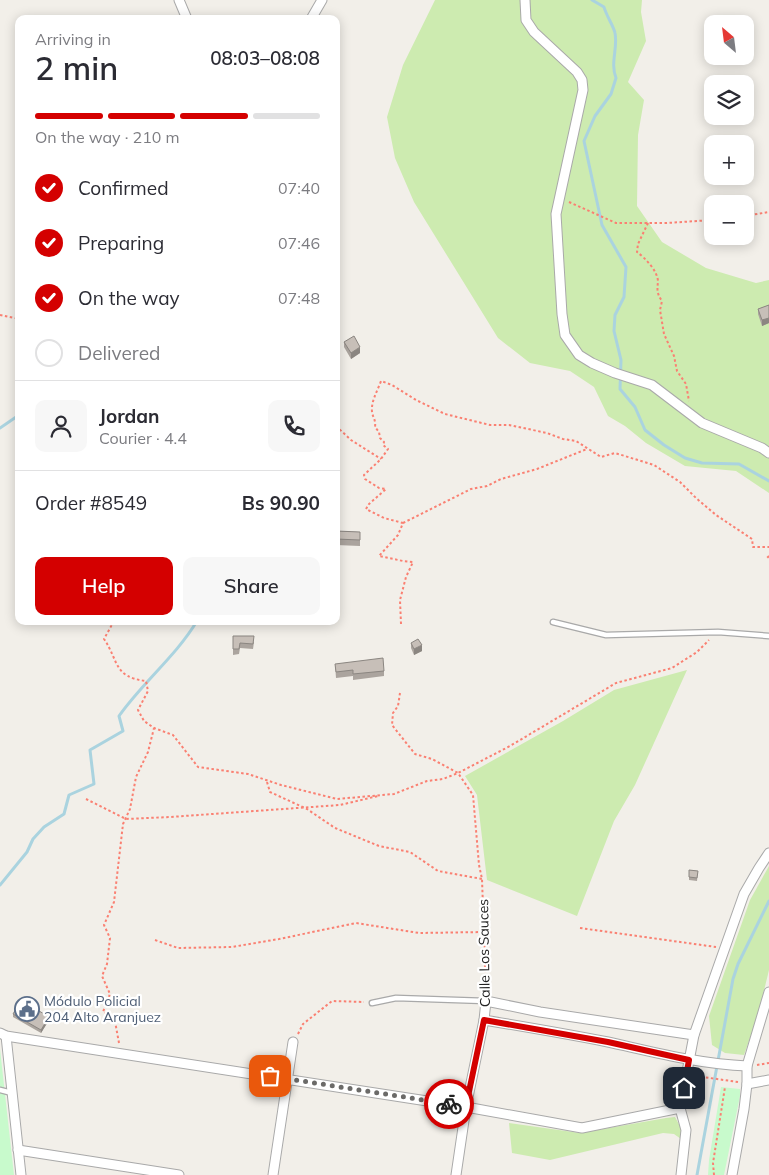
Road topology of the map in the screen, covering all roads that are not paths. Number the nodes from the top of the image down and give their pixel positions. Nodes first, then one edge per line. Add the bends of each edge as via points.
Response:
1 (179, 0) edge
2 (322, 0) edge
3 (525, 0) edge
4 (185, 15) edge
5 (313, 15) edge
6 (769, 453) edge
7 (553, 622) dead end
8 (769, 636) edge
9 (769, 853) edge
10 (769, 992) edge
11 (486, 1001) junction
12 (372, 1003) road end
13 (484, 1020) junction
14 (3, 1034) edge
15 (694, 1035) junction
16 (294, 1042) road end
17 (688, 1064) junction
18 (747, 1066) junction
19 (289, 1079) junction
20 (769, 1080) edge
21 (748, 1084) junction
22 (0, 1090) edge
23 (12, 1093) junction
24 (466, 1106) junction
25 (680, 1108) junction
26 (18, 1150) junction
27 (21, 1175) edge
28 (179, 1175) edge
29 (273, 1175) edge
30 (456, 1175) edge
31 (681, 1175) edge
32 (732, 1175) edge

1 - 4 street
2 - 5 street
3 - 6 street via 526,20 534,32 582,80 583,90 556,214 565,334 579,355 592,363 652,385 702,423
7 - 8 lane via 606,635 718,632
9 - 15 street via 744,894
10 - 18 street
11 - 12 lane via 396,998
11 - 13 street, Calle Los Sauces
11 - 15 street
13 - 17 street via 608,1042
13 - 24 street, Calle Los Sauces
14 - 19 street
14 - 23 street
15 - 17 street
16 - 19 street
17 - 18 street
17 - 25 street
18 - 21 street
19 - 24 street
19 - 29 street
20 - 21 street
21 - 32 street
22 - 23 lane
23 - 26 street
24 - 25 street via 582,1128
24 - 30 street, Calle Los Sauces
25 - 31 street via 686,1130
26 - 27 street
26 - 28 street

